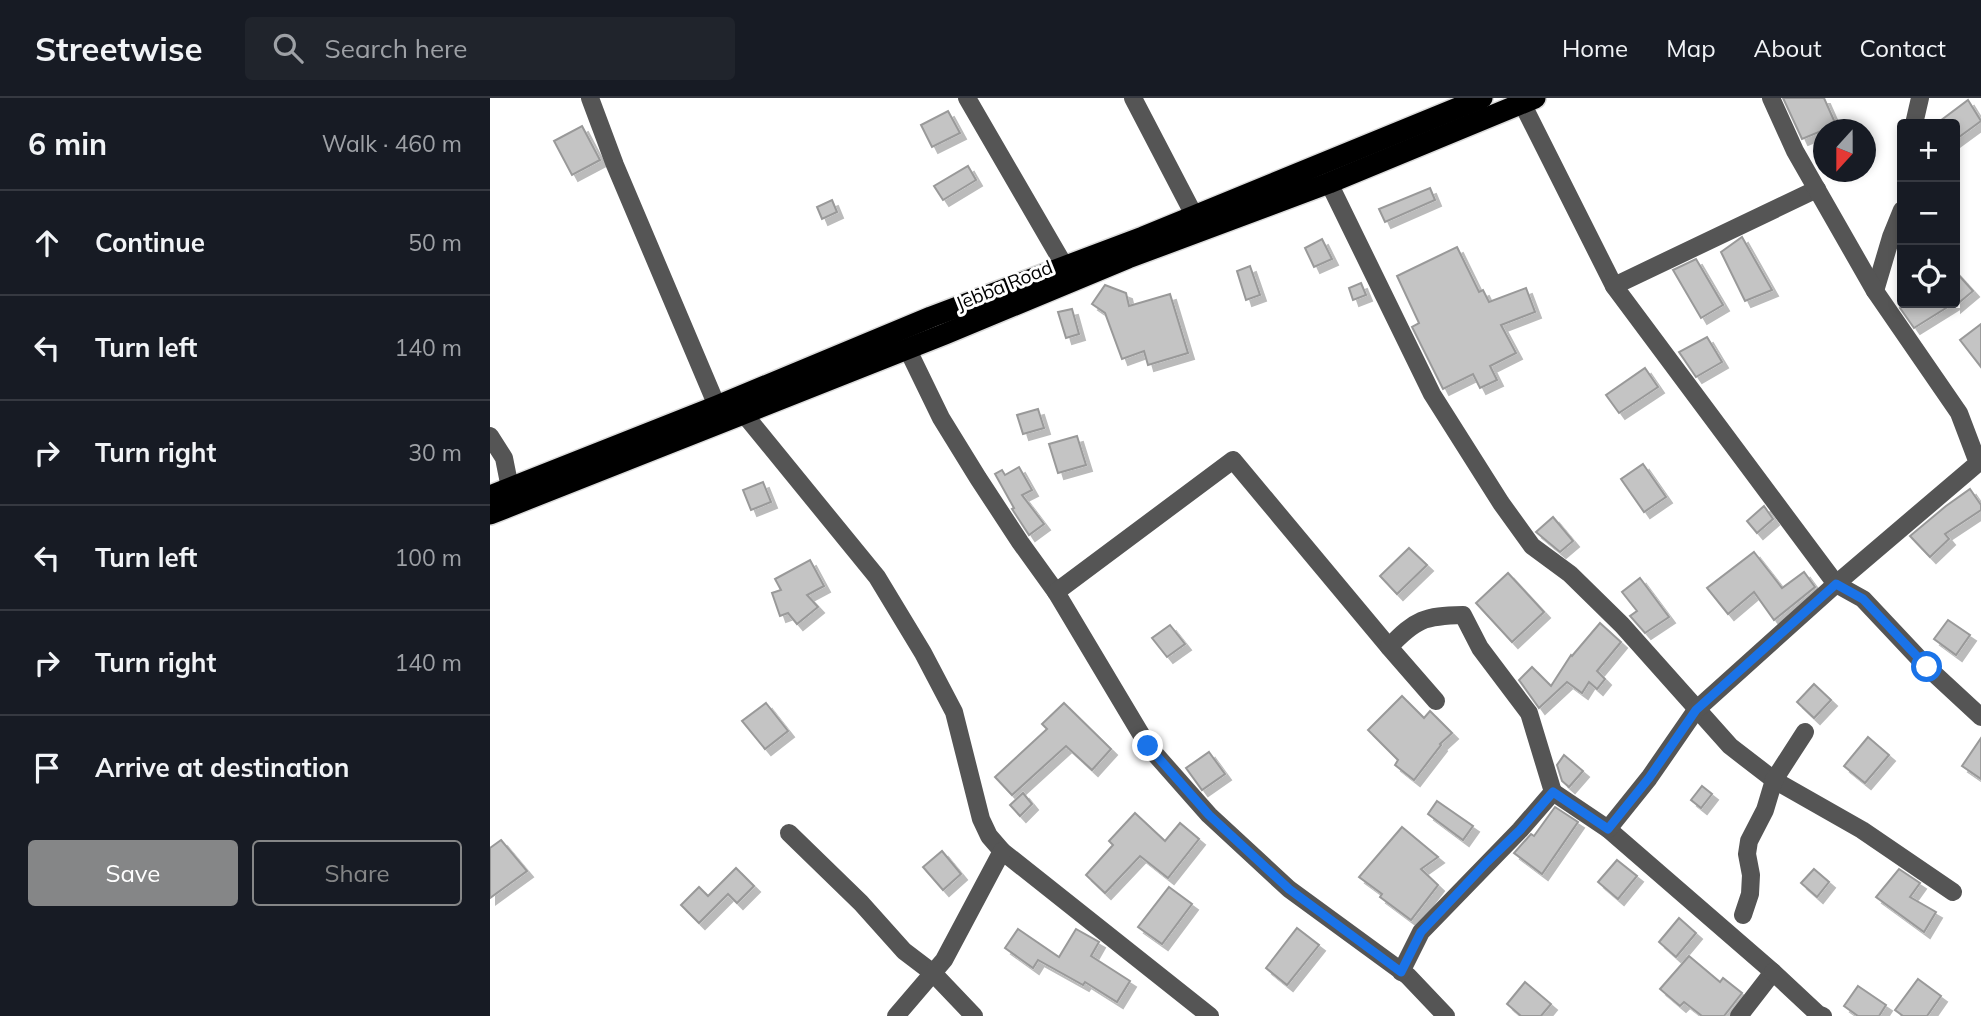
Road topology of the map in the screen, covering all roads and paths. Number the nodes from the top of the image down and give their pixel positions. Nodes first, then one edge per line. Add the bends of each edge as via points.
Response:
1 (590, 98) edge
2 (967, 98) edge
3 (1133, 98) edge
4 (1482, 98) edge
5 (1771, 98) edge
6 (1920, 98) edge
7 (1529, 101) edge
8 (1915, 119) edge
9 (1329, 183) junction
10 (1817, 189) junction
11 (1194, 215) junction
12 (1897, 222) edge
13 (1064, 265) junction
14 (1614, 286) junction
15 (1875, 291) junction
16 (907, 348) junction
17 (717, 407) junction
18 (744, 414) junction
19 (490, 436) edge
20 (500, 492) edge
21 (490, 514) edge
22 (1836, 584) junction
23 (1056, 592) junction
24 (1389, 647) junction
25 (1436, 701) dead end
26 (1696, 710) junction
27 (1981, 717) edge
28 (1805, 732) dead end
29 (1774, 780) junction
30 (1553, 792) junction
31 (1608, 829) junction
32 (789, 833) dead end
33 (1002, 851) junction
34 (1953, 892) dead end
35 (1743, 915) dead end
36 (1401, 972) junction
37 (1773, 972) junction
38 (933, 973) junction
39 (896, 1016) edge
40 (974, 1016) edge
41 (1210, 1016) edge
42 (1446, 1016) edge
43 (1739, 1016) edge
44 (1824, 1016) edge

1 - 17 street
2 - 13 street
3 - 11 street
4 - 11 highway, Jebba Road
5 - 10 street
6 - 8 street
7 - 9 highway, Jebba Road
7 - 14 street
9 - 16 highway, Jebba Road
9 - 26 street via 1432,394 1501,503 1532,546 1570,573
10 - 14 street
10 - 15 street
11 - 13 highway, Jebba Road
12 - 15 street
13 - 17 highway, Jebba Road
14 - 22 street
15 - 22 street via 1959,413 1978,463
16 - 18 highway, Jebba Road
16 - 23 street via 941,418
17 - 20 highway, Jebba Road
18 - 21 highway, Jebba Road
18 - 33 street via 877,577 923,653 954,712 981,819
19 - 20 street via 503,458
22 - 26 street
22 - 27 street via 1863,599
23 - 24 street via 1233,460
23 - 36 street via 1148,746 1200,805 1289,889
24 - 25 street
24 - 30 street via 1411,625 1438,615 1463,615 1480,648 1529,713
26 - 29 street via 1730,746
26 - 31 street
28 - 29 street
29 - 34 street via 1862,830
29 - 35 street via 1749,841 1750,894
30 - 31 street
30 - 36 street via 1421,932
31 - 37 street
32 - 38 street via 904,951
33 - 38 street
33 - 41 street
36 - 42 street
37 - 43 street
37 - 44 street
38 - 39 street
38 - 40 street

